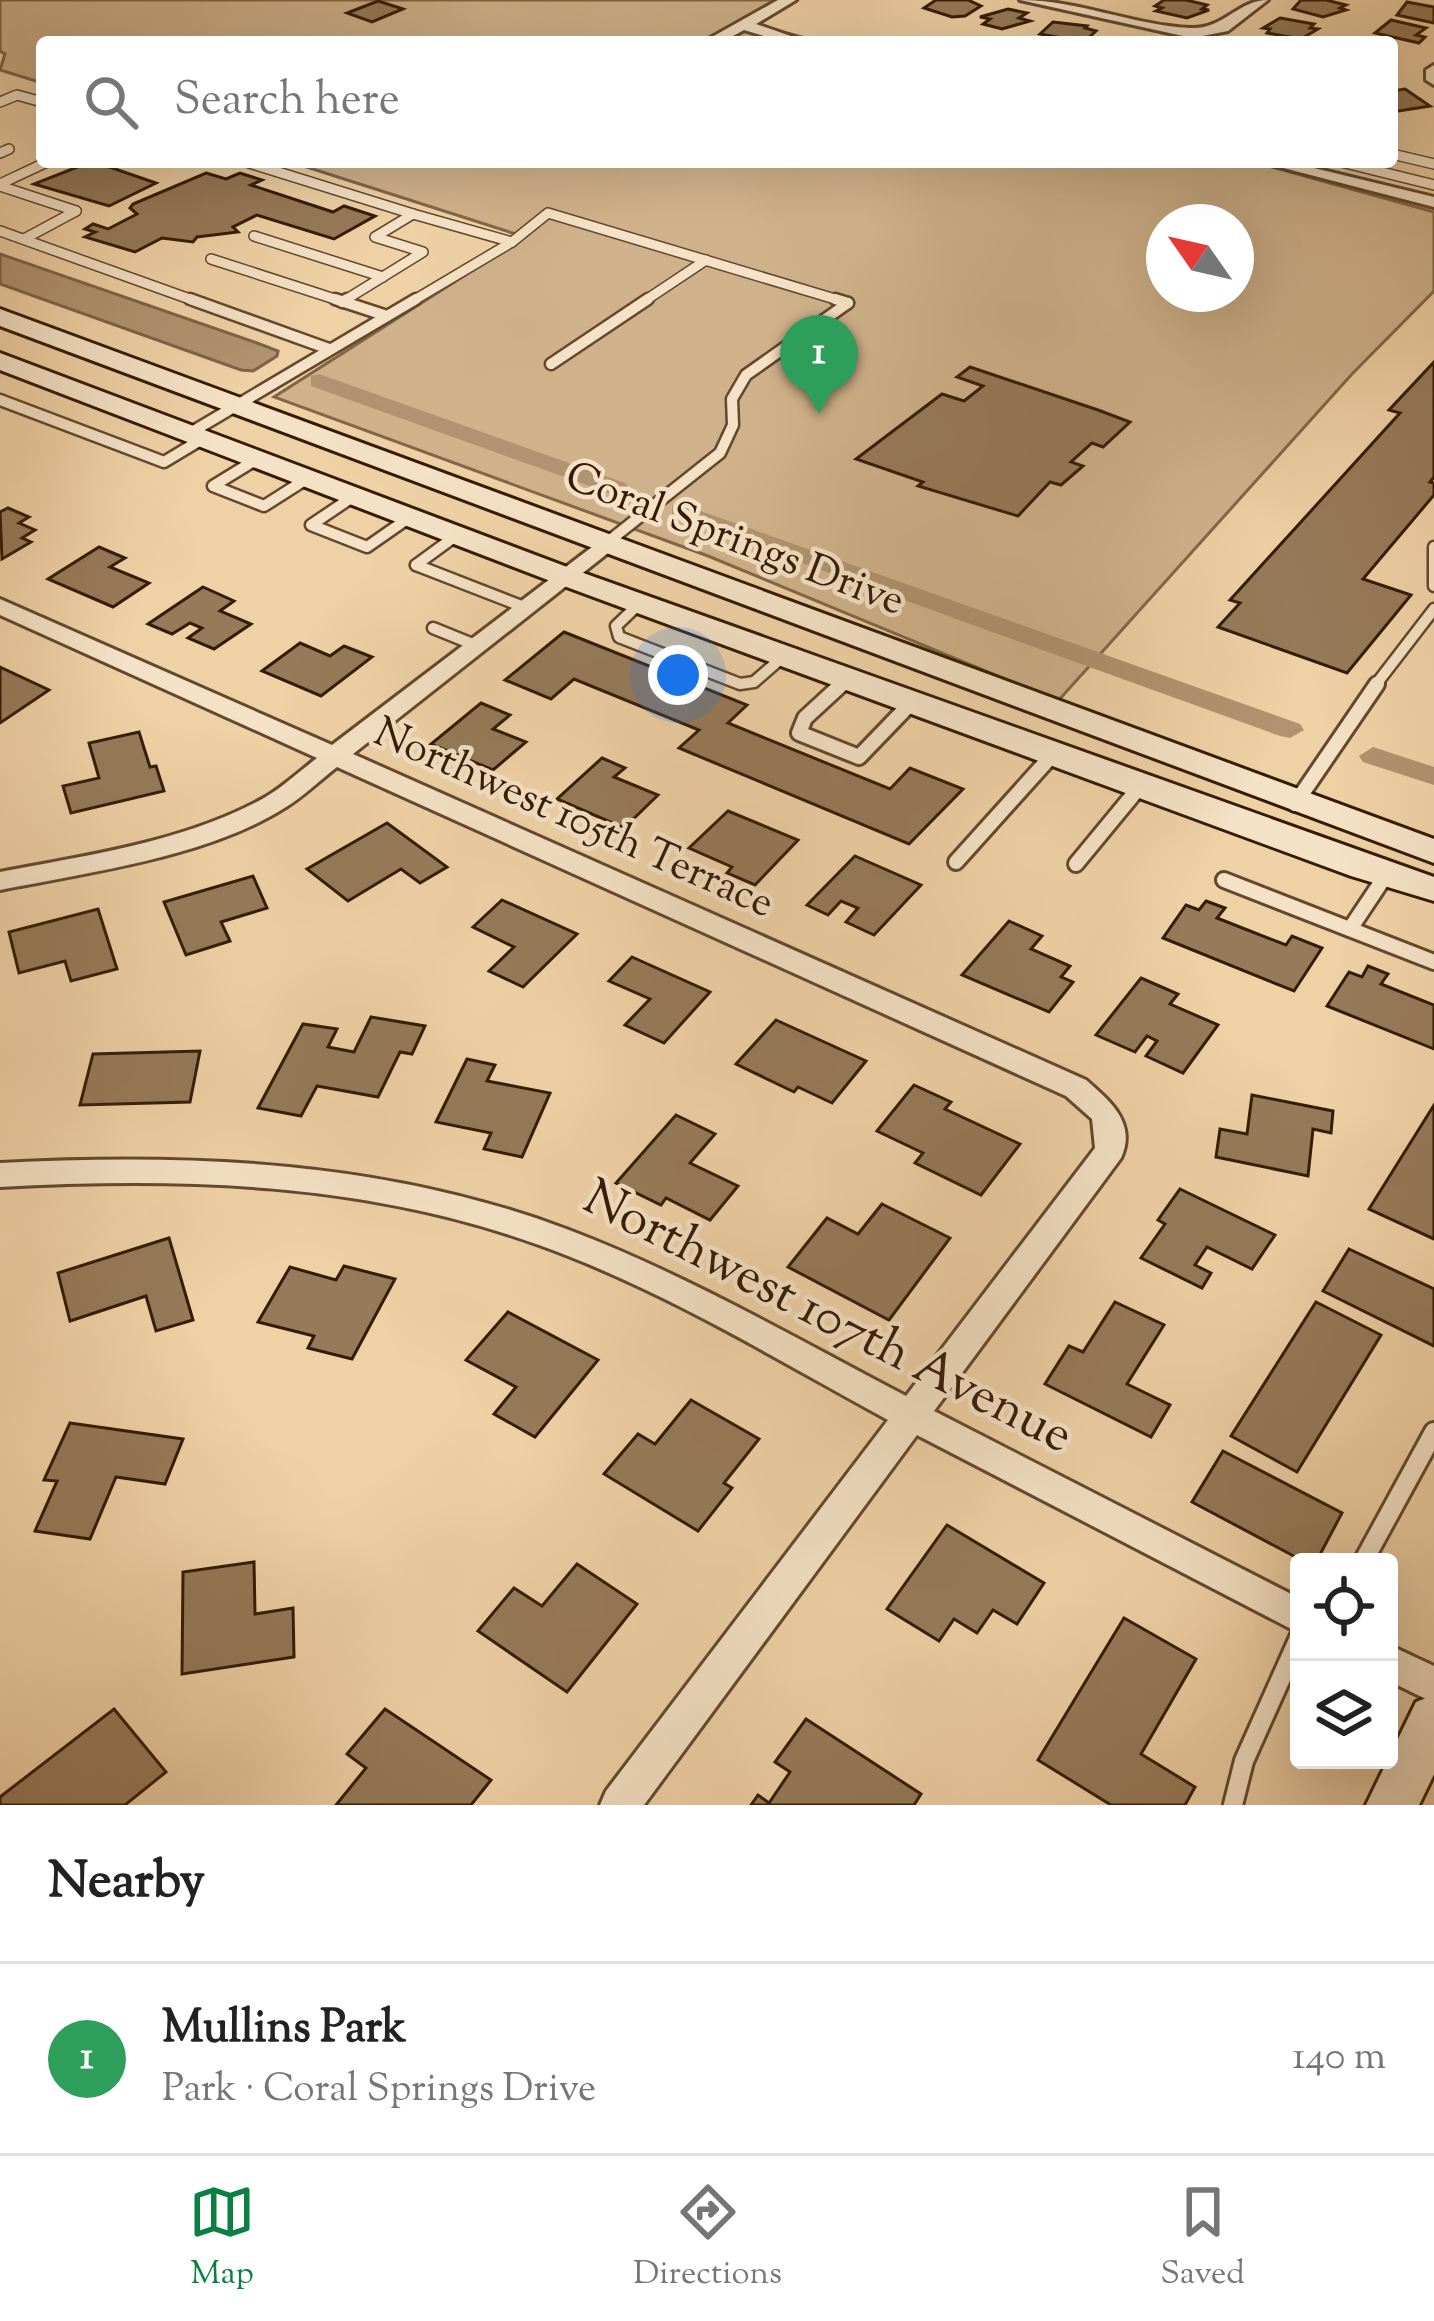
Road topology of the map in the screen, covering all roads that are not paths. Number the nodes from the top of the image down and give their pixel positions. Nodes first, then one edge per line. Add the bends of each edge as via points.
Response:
1 (789, 0) edge
2 (1027, 0) edge
3 (1261, 0) edge
4 (1064, 4) edge
5 (743, 25) junction
6 (722, 36) edge
7 (780, 36) edge
8 (1434, 70) edge
9 (1434, 80) edge
10 (36, 100) edge
11 (0, 102) edge
12 (1398, 155) edge
13 (1434, 164) edge
14 (36, 167) edge
15 (265, 168) edge
16 (1293, 168) edge
17 (1366, 168) edge
18 (1434, 184) edge
19 (0, 185) edge
20 (1434, 202) edge
21 (413, 214) junction
22 (0, 230) edge
23 (254, 236) dead end
24 (24, 239) junction
25 (512, 242) junction
26 (211, 259) dead end
27 (706, 260) junction
28 (383, 277) junction
29 (342, 302) junction
30 (387, 316) junction
31 (0, 317) edge
32 (329, 349) junction
33 (0, 361) edge
34 (551, 364) dead end
35 (0, 400) edge
36 (238, 404) junction
37 (197, 436) junction
38 (257, 459) junction
39 (308, 478) junction
40 (354, 496) junction
41 (410, 517) junction
42 (457, 535) junction
43 (609, 541) junction
44 (1434, 547) edge
45 (564, 576) junction
46 (1434, 586) edge
47 (0, 607) edge
48 (524, 607) junction
49 (1434, 609) edge
50 (433, 628) dead end
51 (475, 645) junction
52 (848, 678) junction
53 (913, 701) junction
54 (1055, 752) junction
55 (334, 755) junction
56 (1142, 784) junction
57 (1295, 804) junction
58 (1434, 852) edge
59 (956, 862) dead end
60 (1076, 864) dead end
61 (1386, 875) junction
62 (1224, 880) dead end
63 (0, 881) edge
64 (1434, 889) edge
65 (1350, 929) junction
66 (1434, 962) edge
67 (0, 1175) edge
68 (911, 1416) junction
69 (1434, 1432) edge
70 (1368, 1553) edge
71 (1290, 1611) edge
72 (1290, 1658) edge
73 (1398, 1667) edge
74 (1434, 1685) edge
75 (1434, 1719) edge
76 (620, 1805) edge
77 (1233, 1805) edge
78 (1392, 1805) edge

1 - 5 street
2 - 4 street
3 - 4 street via 1223,28 1192,33
5 - 6 street
5 - 7 street
8 - 9 street
10 - 11 lane via 17,94
12 - 13 lane
14 - 19 lane
15 - 21 lane
16 - 20 street
17 - 18 lane
19 - 24 lane via 76,211
21 - 25 lane
21 - 28 lane via 375,237 423,252
22 - 24 lane
23 - 28 lane
24 - 32 lane
25 - 27 lane via 548,213
25 - 30 lane
26 - 29 lane
27 - 34 lane
27 - 43 lane via 848,303 746,375 720,453
28 - 29 lane
29 - 30 lane
30 - 32 lane
31 - 36 main road, Coral Springs Drive
32 - 36 lane
33 - 37 main road, Coral Springs Drive
35 - 37 lane via 164,462
36 - 37 lane
36 - 43 main road, Coral Springs Drive
37 - 38 main road, Coral Springs Drive
38 - 39 main road, Coral Springs Drive
38 - 39 lane via 213,486 264,506
39 - 40 main road, Coral Springs Drive
40 - 41 main road, Coral Springs Drive
40 - 41 lane via 311,525 367,547
41 - 42 main road, Coral Springs Drive
42 - 45 main road, Coral Springs Drive
42 - 48 lane via 416,565
43 - 45 street
43 - 57 main road, Coral Springs Drive
44 - 46 lane
45 - 48 street
45 - 52 main road, Coral Springs Drive
47 - 55 street, Northwest 105th Terrace
48 - 51 street
49 - 57 lane
50 - 51 lane
51 - 55 street
52 - 53 main road, Coral Springs Drive
52 - 53 lane via 805,718 798,728 804,738 859,757
53 - 54 main road, Coral Springs Drive
54 - 56 main road, Coral Springs Drive
54 - 59 lane
55 - 63 street via 276,802 222,829 168,848
55 - 68 street, Northwest 105th Terrace via 1076,1088 1107,1115 1110,1150
56 - 60 lane
56 - 61 main road, Coral Springs Drive
57 - 58 main road, Coral Springs Drive
61 - 64 main road, Coral Springs Drive
61 - 65 lane
62 - 65 lane
65 - 66 lane
67 - 68 street, Northwest 107th Avenue via 109,1168 247,1174 374,1188 502,1219 631,1266
68 - 71 street, Northwest 107th Avenue
68 - 76 street
69 - 70 lane
72 - 77 lane
73 - 74 street
75 - 78 main road

